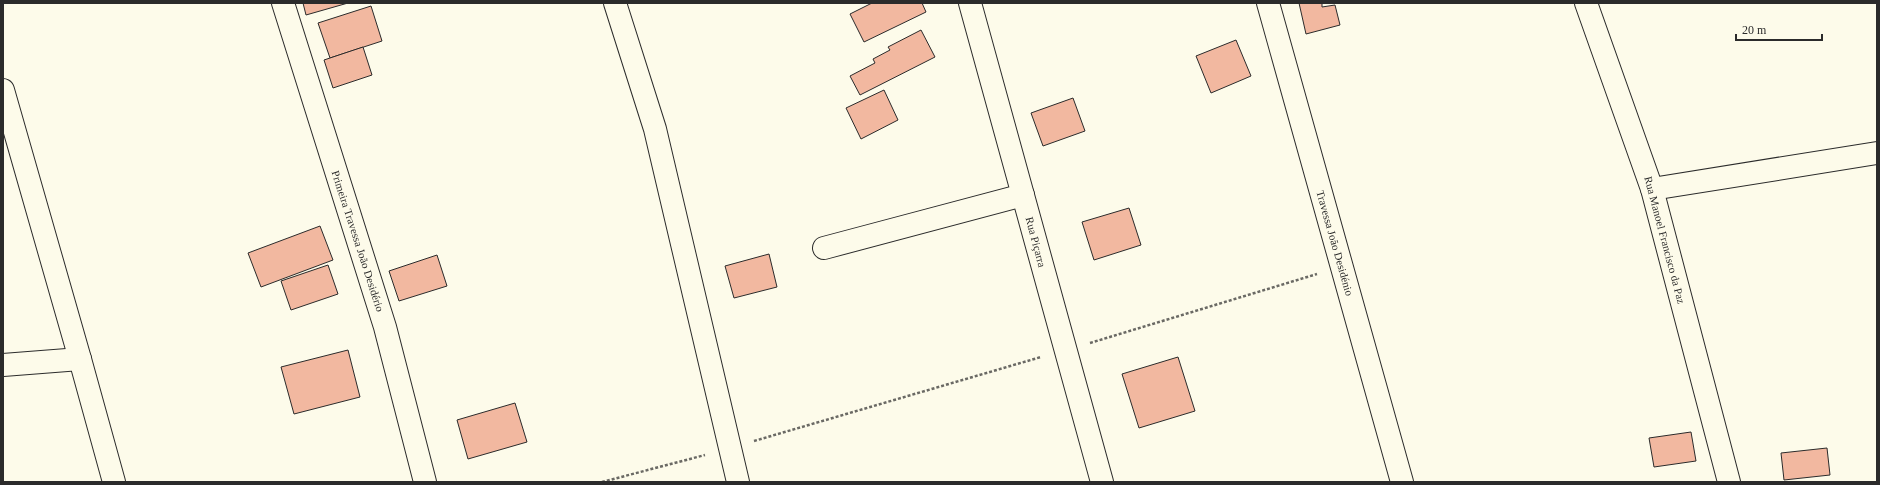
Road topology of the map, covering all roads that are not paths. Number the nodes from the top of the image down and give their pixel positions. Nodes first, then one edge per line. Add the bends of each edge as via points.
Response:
1 (283, 3) edge
2 (616, 3) edge
3 (970, 3) edge
4 (1268, 3) edge
5 (1586, 3) edge
6 (3, 90) edge
7 (1877, 153) edge
8 (1652, 189) junction
9 (1023, 195) junction
10 (824, 248) dead end
11 (80, 359) junction
12 (3, 365) edge
13 (114, 482) edge
14 (425, 482) edge
15 (738, 482) edge
16 (1102, 482) edge
17 (1402, 482) edge
18 (1729, 482) edge

1 - 14 street, Primeira Travessa João Desidério via 385,326
2 - 15 street via 655,129
3 - 9 street, Rua Piçarra
4 - 17 street, Travessa João Desidénio
5 - 8 street, Rua Manoel Francisco da Paz
6 - 11 street
7 - 8 street
8 - 18 street, Rua Manoel Francisco da Paz
9 - 10 street
9 - 16 street, Rua Piçarra
11 - 12 street
11 - 13 street

